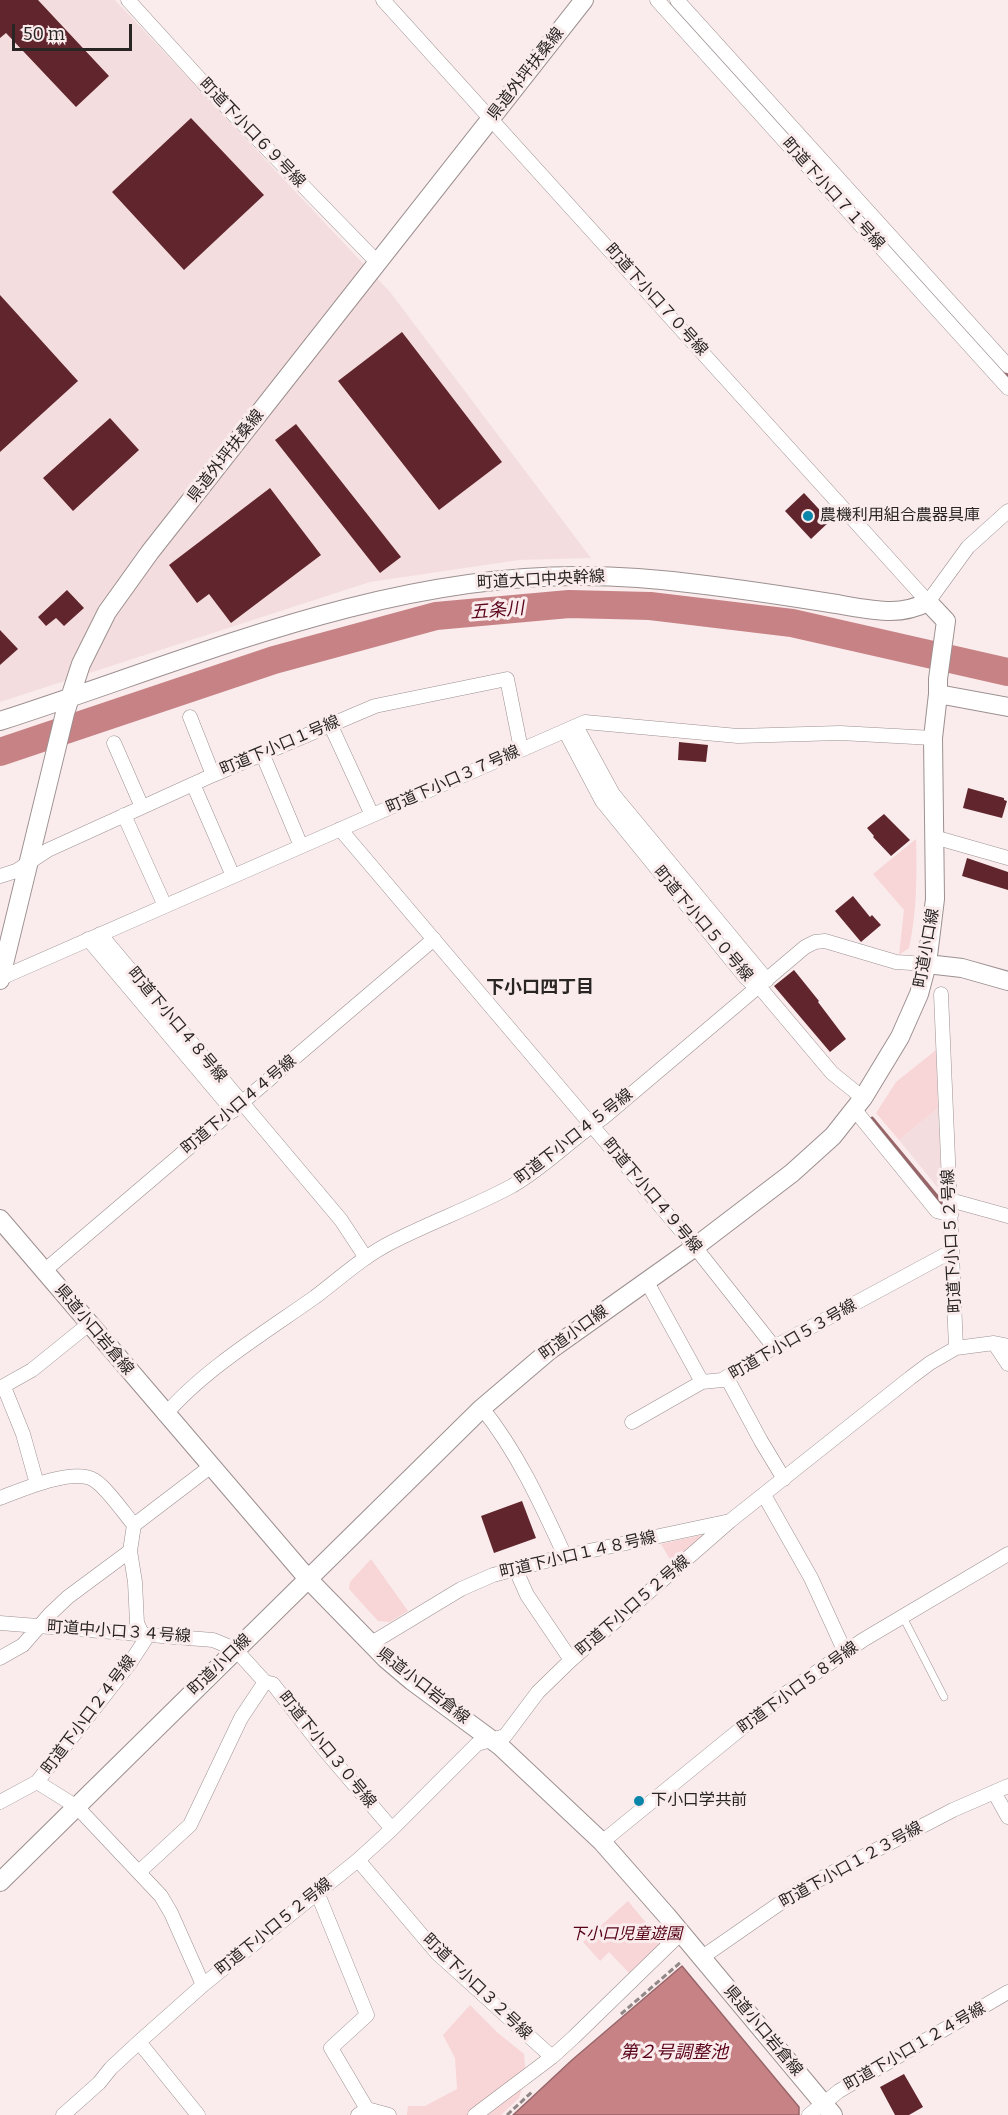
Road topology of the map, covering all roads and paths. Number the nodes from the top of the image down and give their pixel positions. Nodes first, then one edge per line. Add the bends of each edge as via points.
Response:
1 (128, 0) edge
2 (383, 0) edge
3 (584, 0) edge
4 (657, 0) edge
5 (677, 0) edge
6 (491, 118) junction
7 (378, 263) junction
8 (1008, 366) edge
9 (1008, 388) edge
10 (1008, 511) edge
11 (928, 602) junction
12 (938, 687) junction
13 (68, 706) junction
14 (1008, 707) edge
15 (190, 717) dead end
16 (0, 721) edge
17 (330, 724) junction
18 (570, 728) junction
19 (933, 738) junction
20 (114, 743) dead end
21 (521, 749) junction
22 (262, 753) junction
23 (213, 774) junction
24 (193, 784) junction
25 (142, 807) junction
26 (124, 815) junction
27 (372, 815) junction
28 (340, 829) junction
29 (934, 837) junction
30 (301, 846) junction
31 (1008, 858) edge
32 (29, 862) junction
33 (0, 876) edge
34 (233, 876) junction
35 (165, 906) junction
36 (94, 937) junction
37 (434, 939) junction
38 (927, 964) junction
39 (0, 979) edge
40 (1008, 981) edge
41 (762, 984) junction
42 (941, 994) dead end
43 (859, 1104) junction
44 (238, 1107) junction
45 (592, 1125) junction
46 (950, 1200) junction
47 (951, 1215) junction
48 (1008, 1216) edge
49 (0, 1220) edge
50 (696, 1247) junction
51 (952, 1251) junction
52 (366, 1258) junction
53 (44, 1271) junction
54 (647, 1282) junction
55 (89, 1324) junction
56 (1001, 1344) edge
57 (774, 1347) junction
58 (957, 1348) junction
59 (1008, 1364) edge
60 (727, 1378) junction
61 (702, 1382) junction
62 (2, 1388) edge
63 (482, 1408) junction
64 (165, 1415) junction
65 (632, 1422) dead end
66 (210, 1467) junction
67 (784, 1479) junction
68 (37, 1484) junction
69 (764, 1495) junction
70 (0, 1498) edge
71 (730, 1521) junction
72 (134, 1525) junction
73 (130, 1551) junction
74 (1008, 1554) edge
75 (565, 1556) junction
76 (515, 1568) junction
77 (309, 1580) junction
78 (903, 1617) junction
79 (0, 1623) edge
80 (39, 1626) junction
81 (140, 1634) junction
82 (370, 1644) junction
83 (235, 1649) junction
84 (846, 1652) junction
85 (0, 1658) edge
86 (571, 1659) junction
87 (265, 1682) junction
88 (944, 1697) dead end
89 (492, 1740) junction
90 (37, 1782) junction
91 (1008, 1786) edge
92 (993, 1792) junction
93 (0, 1802) edge
94 (76, 1807) junction
95 (1008, 1817) edge
96 (392, 1829) junction
97 (602, 1842) junction
98 (358, 1860) junction
99 (139, 1872) junction
100 (0, 1882) edge
101 (317, 1892) junction
102 (681, 1933) junction
103 (701, 1958) junction
104 (203, 1985) junction
105 (1008, 1992) edge
106 (139, 2042) junction
107 (552, 2057) junction
108 (822, 2111) edge
109 (362, 2112) edge
110 (63, 2115) edge
111 (198, 2115) edge
112 (389, 2115) edge
113 (475, 2115) edge

1 - 7 street, 町道下小口６９号線
2 - 6 street, 町道下小口７０号線
3 - 6 street, 県道外坪扶桑線
4 - 9 street, 町道下小口７１号線
5 - 8 street
6 - 7 street, 県道外坪扶桑線
6 - 11 street, 町道下小口７０号線
7 - 13 street, 県道外坪扶桑線 via 117,596 88,646
10 - 11 street via 968,547
11 - 12 street via 946,621
11 - 13 street, 町道大口中央幹線 via 918,608 883,611 649,579 580,576 495,581 401,595 328,613
12 - 14 street
12 - 19 street, 町道小口線
13 - 16 street, 町道大口中央幹線
13 - 32 street, 県道外坪扶桑線
15 - 23 street
17 - 21 street, 町道下小口１号線 via 375,706 507,679
17 - 22 street, 町道下小口１号線
17 - 27 street
18 - 19 street, 町道下小口３７号線 via 585,722 738,736 840,733
18 - 21 street, 町道下小口３７号線
18 - 41 street via 613,794
18 - 41 street, 町道下小口５０号線 via 602,801 746,978
19 - 29 street, 町道小口線
20 - 25 street
21 - 27 street, 町道下小口３７号線
22 - 23 street, 町道下小口１号線
22 - 30 street
23 - 24 street, 町道下小口１号線
24 - 25 street, 町道下小口１号線
24 - 34 street
25 - 26 street, 町道下小口１号線
26 - 32 street, 町道下小口１号線
26 - 35 street
27 - 28 street, 町道下小口３７号線
28 - 30 street, 町道下小口３７号線
28 - 37 street, 町道下小口４９号線
29 - 31 street
29 - 38 street, 町道小口線 via 935,899
30 - 34 street, 町道下小口３７号線
32 - 33 street, 町道下小口１号線
32 - 39 street, 県道外坪扶桑線
34 - 35 street, 町道下小口３７号線
35 - 36 street, 町道下小口３７号線
36 - 39 street, 町道下小口３７号線
36 - 44 street
37 - 44 street, 町道下小口４４号線
37 - 45 street, 町道下小口４９号線
38 - 40 street via 962,968
38 - 41 street, 町道下小口４５号線 via 896,962 825,941 815,942
38 - 43 street, 町道小口線 via 900,1037
41 - 43 street, 町道下小口５０号線 via 762,990
41 - 45 street, 町道下小口４５号線
42 - 46 street, 町道下小口５２号線
43 - 47 street, 町道下小口５０号線 via 938,1211
43 - 50 street, 町道小口線 via 810,1158
44 - 52 street via 341,1220
44 - 53 street, 町道下小口４４号線
45 - 50 street, 町道下小口４９号線
45 - 52 street, 町道下小口４５号線 via 510,1187 391,1242
46 - 47 street, 町道下小口５２号線
46 - 48 street
47 - 51 street, 町道下小口５２号線
49 - 53 street, 県道小口岩倉線
50 - 54 street, 町道小口線
50 - 57 street, 町道下小口４９号線
51 - 57 street, 町道下小口５３号線
51 - 58 street, 町道下小口５２号線
52 - 64 street, 町道下小口４５号線 via 222,1364 180,1397
53 - 55 street, 県道小口岩倉線
54 - 61 street
54 - 63 street, 町道小口線 via 550,1350
55 - 62 street via 32,1370
55 - 64 street, 県道小口岩倉線
56 - 58 street
56 - 59 street
57 - 60 street, 町道下小口５３号線
58 - 67 street, 町道下小口５２号線 via 930,1362
60 - 61 street, 町道下小口５３号線
60 - 67 street
61 - 65 street, 町道下小口５３号線
62 - 68 street via 22,1434
63 - 75 street via 528,1476
63 - 77 street, 町道小口線
64 - 66 street, 県道小口岩倉線
66 - 72 street
66 - 77 street, 県道小口岩倉線
67 - 69 street, 町道下小口５２号線
68 - 70 street
68 - 72 street via 84,1475 96,1481
69 - 71 street, 町道下小口５２号線
69 - 84 street via 811,1578
71 - 75 street, 町道下小口１４８号線
71 - 86 street, 町道下小口５２号線
72 - 73 street, 町道下小口２４号線
73 - 80 street via 68,1597
73 - 81 street, 町道下小口２４号線
74 - 78 street, 町道下小口５８号線
75 - 76 street, 町道下小口１４８号線
76 - 82 street, 町道下小口１４８号線 via 461,1589
76 - 86 street via 527,1594
77 - 82 street, 県道小口岩倉線
77 - 83 street, 町道小口線
78 - 84 street, 町道下小口５８号線
78 - 88 lane
79 - 80 street, 町道中小口３４号線
80 - 81 street, 町道中小口３４号線
80 - 85 street via 23,1645
81 - 83 street, 町道中小口３４号線 via 213,1640
81 - 90 street, 町道下小口２４号線 via 145,1640 130,1663
82 - 89 street, 県道小口岩倉線 via 412,1681
83 - 87 street, 町道下小口３０号線
83 - 94 street, 町道小口線
84 - 97 street, 町道下小口５８号線 via 775,1701
86 - 89 street, 町道下小口５２号線 via 538,1692 505,1736
87 - 96 street, 町道下小口３０号線 via 273,1684
87 - 99 street via 242,1718 190,1825
89 - 96 street, 町道下小口５２号線 via 477,1744
89 - 97 street, 県道小口岩倉線
90 - 93 street, 町道下小口２４号線
90 - 94 street
91 - 92 street, 町道下小口１２３号線
92 - 95 street
92 - 103 street, 町道下小口１２３号線 via 799,1890
94 - 99 street
94 - 100 street, 町道小口線
96 - 98 street, 町道下小口５２号線
97 - 102 street, 県道小口岩倉線
98 - 101 street, 町道下小口５２号線
98 - 107 street, 町道下小口３２号線 via 437,1953
99 - 104 street via 171,1913
101 - 104 street, 町道下小口５２号線
101 - 109 street via 367,2015 331,2048
102 - 103 street, 県道小口岩倉線
102 - 107 street
103 - 108 street, 県道小口岩倉線
104 - 106 street, 町道下小口５２号線
105 - 108 street, 町道下小口１２４号線 via 839,2091
106 - 110 street, 町道下小口５２号線
106 - 111 street
107 - 113 street
109 - 112 street

